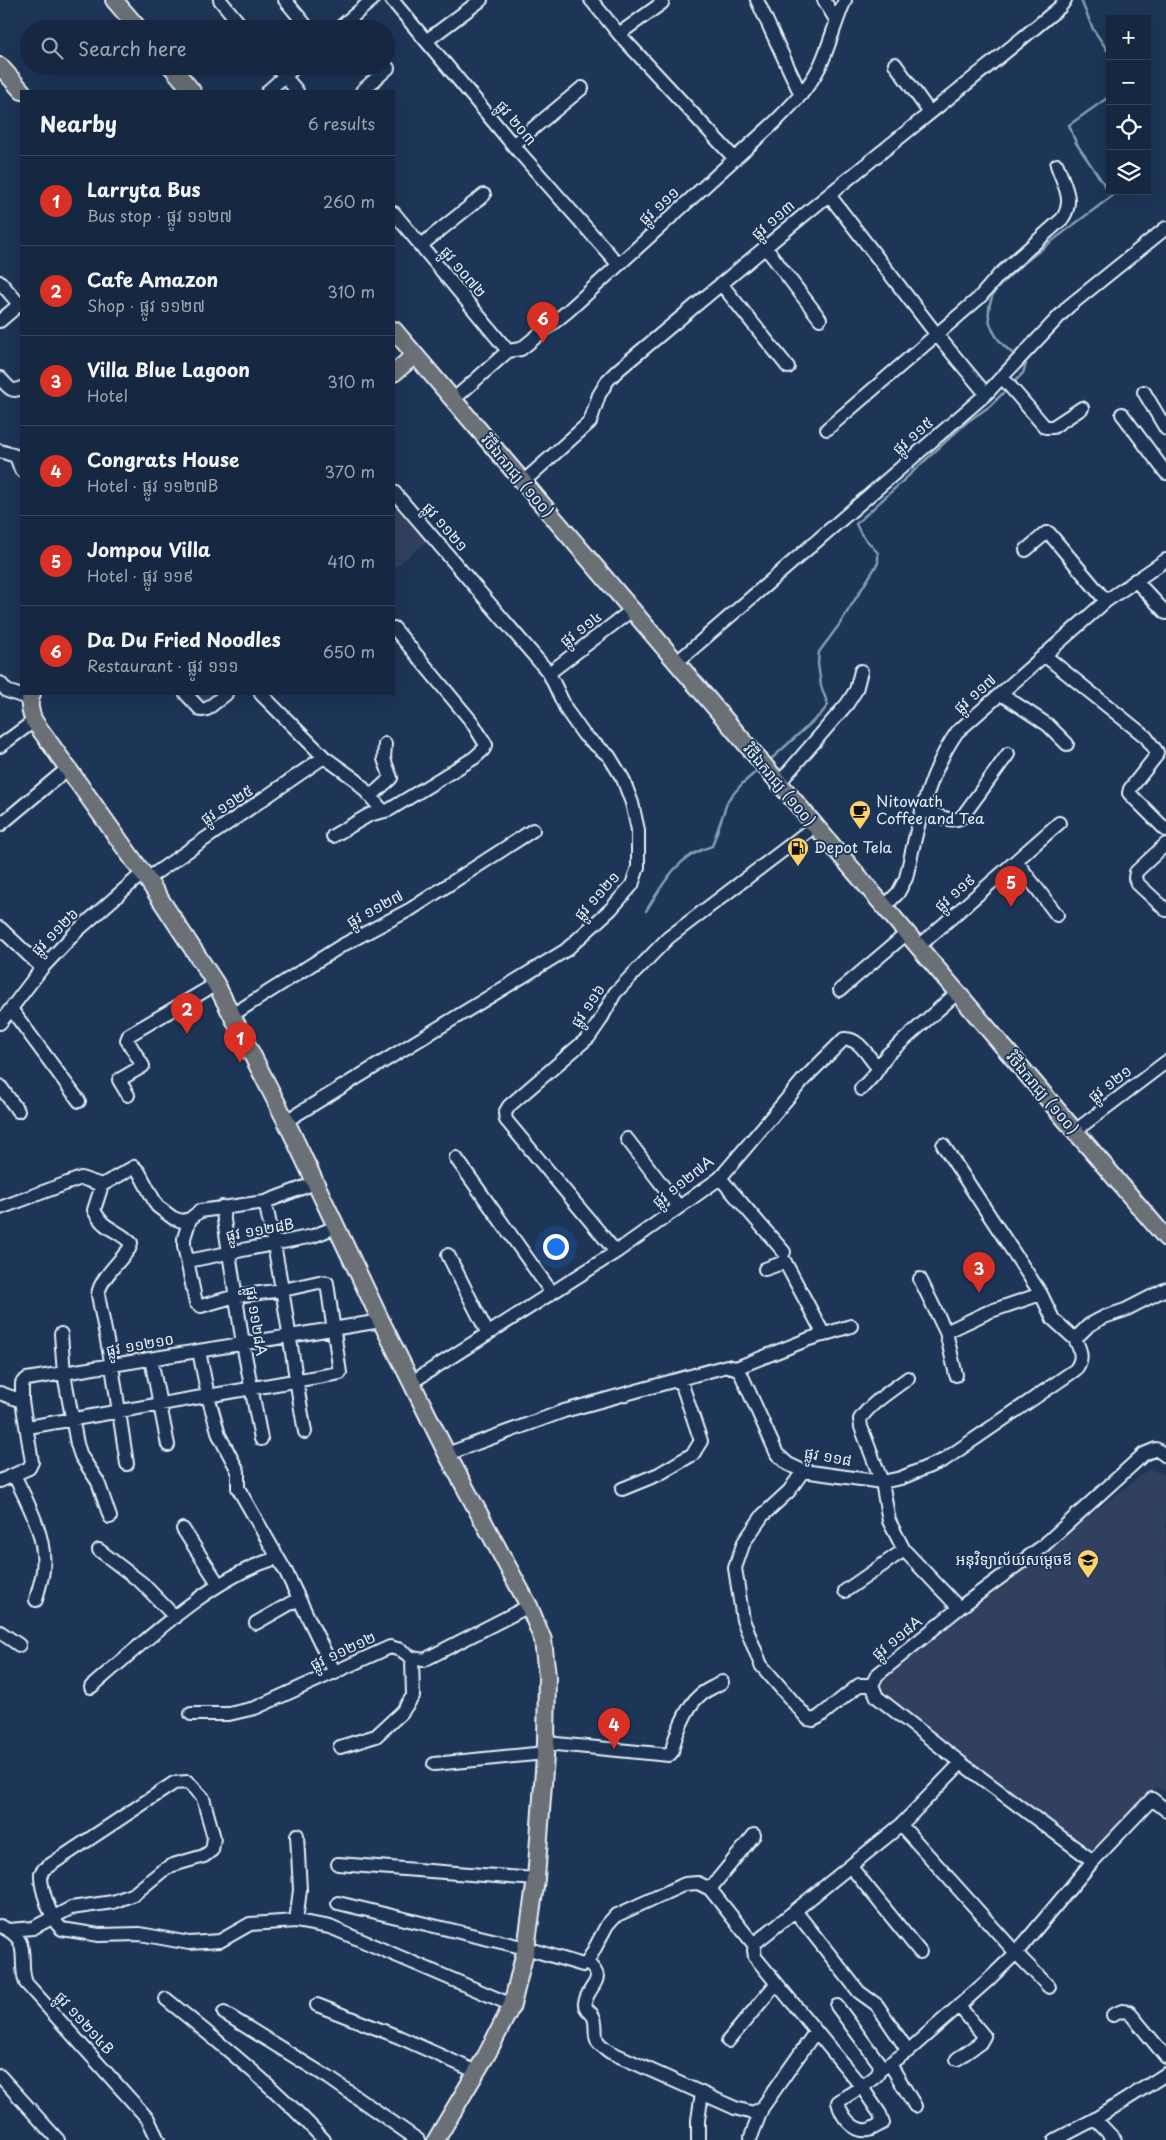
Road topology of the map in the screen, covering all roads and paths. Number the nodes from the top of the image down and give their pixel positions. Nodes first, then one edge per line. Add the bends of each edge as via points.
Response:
1 (114, 0) edge
2 (220, 0) edge
3 (285, 0) edge
4 (372, 0) edge
5 (392, 0) edge
6 (481, 0) edge
7 (591, 0) edge
8 (757, 0) edge
9 (824, 0) edge
10 (845, 0) edge
11 (1065, 0) edge
12 (662, 2) dead end
13 (131, 20) edge
14 (237, 20) edge
15 (302, 20) edge
16 (349, 20) edge
17 (836, 20) junction
18 (619, 34) junction
19 (426, 41) junction
20 (895, 64) dead end
21 (0, 66) edge
22 (179, 75) edge
23 (278, 75) edge
24 (284, 75) edge
25 (380, 75) edge
26 (582, 88) dead end
27 (21, 90) edge
28 (191, 90) edge
29 (269, 90) edge
30 (296, 90) edge
31 (363, 90) edge
32 (802, 95) junction
33 (930, 113) junction
34 (513, 145) junction
35 (735, 159) junction
36 (1057, 165) dead end
37 (484, 195) dead end
38 (829, 195) junction
39 (395, 214) edge
40 (1166, 228) edge
41 (420, 246) junction
42 (766, 248) junction
43 (618, 264) junction
44 (0, 282) edge
45 (722, 285) junction
46 (20, 304) edge
47 (820, 319) dead end
48 (0, 321) edge
49 (395, 331) edge
50 (938, 335) junction
51 (508, 350) junction
52 (415, 355) junction
53 (788, 367) dead end
54 (395, 373) edge
55 (1007, 373) junction
56 (0, 378) edge
57 (20, 389) edge
58 (1144, 392) dead end
59 (986, 394) junction
60 (453, 400) junction
61 (1082, 408) dead end
62 (1122, 414) dead end
63 (827, 429) dead end
64 (1166, 429) edge
65 (0, 452) edge
66 (20, 467) edge
67 (1166, 472) edge
68 (523, 482) junction
69 (395, 493) edge
70 (1026, 550) dead end
71 (1166, 560) edge
72 (1135, 580) junction
73 (1106, 601) junction
74 (632, 610) junction
75 (1166, 613) edge
76 (395, 629) edge
77 (1044, 656) junction
78 (676, 663) junction
79 (861, 672) dead end
80 (549, 673) junction
81 (0, 682) edge
82 (20, 694) edge
83 (1001, 694) junction
84 (187, 695) edge
85 (225, 695) edge
86 (262, 695) edge
87 (31, 696) edge
88 (34, 721) junction
89 (385, 744) dead end
90 (1067, 744) dead end
91 (0, 746) edge
92 (1008, 754) dead end
93 (324, 757) junction
94 (67, 769) junction
95 (774, 779) junction
96 (370, 796) junction
97 (922, 809) junction
98 (383, 811) junction
99 (1059, 823) dead end
100 (0, 825) edge
101 (814, 826) junction
102 (533, 830) dead end
103 (1166, 830) edge
104 (333, 836) dead end
105 (1166, 844) edge
106 (1016, 860) junction
107 (145, 876) junction
108 (884, 907) junction
109 (1166, 910) edge
110 (1057, 915) dead end
111 (0, 928) edge
112 (906, 934) junction
113 (918, 947) junction
114 (42, 968) junction
115 (216, 984) junction
116 (840, 990) dead end
117 (957, 993) junction
118 (11, 1009) junction
119 (232, 1015) junction
120 (0, 1023) edge
121 (1166, 1062) edge
122 (882, 1063) junction
123 (0, 1086) edge
124 (860, 1089) dead end
125 (128, 1095) dead end
126 (79, 1101) dead end
127 (18, 1111) dead end
128 (286, 1121) junction
129 (1075, 1131) junction
130 (627, 1139) dead end
131 (943, 1146) dead end
132 (456, 1158) dead end
133 (720, 1178) junction
134 (315, 1183) junction
135 (102, 1185) junction
136 (265, 1202) junction
137 (222, 1207) junction
138 (0, 1208) edge
139 (679, 1208) junction
140 (190, 1219) junction
141 (336, 1227) junction
142 (1166, 1238) edge
143 (275, 1244) junction
144 (228, 1252) junction
145 (616, 1252) junction
146 (784, 1252) dead end
147 (448, 1255) dead end
148 (188, 1261) junction
149 (765, 1269) dead end
150 (920, 1279) dead end
151 (1166, 1289) edge
152 (283, 1290) junction
153 (552, 1293) junction
154 (1041, 1294) junction
155 (236, 1296) junction
156 (381, 1321) junction
157 (850, 1326) dead end
158 (334, 1330) junction
159 (946, 1332) junction
160 (61, 1334) dead end
161 (488, 1334) junction
162 (824, 1335) junction
163 (288, 1336) junction
164 (1075, 1339) junction
165 (243, 1344) junction
166 (199, 1351) junction
167 (151, 1360) junction
168 (112, 1366) junction
169 (736, 1368) junction
170 (64, 1374) junction
171 (956, 1375) dead end
172 (908, 1378) dead end
173 (680, 1379) junction
174 (296, 1380) junction
175 (412, 1382) junction
176 (251, 1388) junction
177 (0, 1393) edge
178 (208, 1396) junction
179 (22, 1401) junction
180 (160, 1404) junction
181 (117, 1412) junction
182 (72, 1420) junction
183 (28, 1427) junction
184 (305, 1432) dead end
185 (261, 1439) dead end
186 (168, 1445) dead end
187 (447, 1454) junction
188 (1166, 1456) edge
189 (127, 1464) dead end
190 (804, 1471) junction
191 (14, 1476) junction
192 (0, 1481) edge
193 (882, 1482) junction
194 (622, 1489) dead end
195 (110, 1517) dead end
196 (183, 1530) dead end
197 (99, 1550) dead end
198 (904, 1550) junction
199 (278, 1558) junction
200 (219, 1585) junction
201 (845, 1591) dead end
202 (36, 1600) dead end
203 (298, 1600) junction
204 (529, 1606) junction
205 (960, 1608) junction
206 (175, 1616) junction
207 (256, 1623) dead end
208 (0, 1632) edge
209 (19, 1645) dead end
210 (412, 1658) junction
211 (335, 1673) junction
212 (722, 1682) dead end
213 (872, 1685) junction
214 (90, 1687) dead end
215 (191, 1714) dead end
216 (340, 1747) dead end
217 (546, 1748) junction
218 (961, 1763) junction
219 (434, 1764) dead end
220 (1166, 1810) edge
221 (901, 1825) junction
222 (297, 1835) dead end
223 (754, 1835) dead end
224 (1092, 1861) junction
225 (338, 1864) dead end
226 (851, 1867) junction
227 (536, 1879) junction
228 (710, 1889) junction
229 (338, 1903) dead end
230 (796, 1912) junction
231 (53, 1917) junction
232 (296, 1920) junction
233 (4, 1928) edge
234 (755, 1943) junction
235 (526, 1948) junction
236 (920, 1952) dead end
237 (1016, 1953) junction
238 (587, 1963) junction
239 (776, 1984) junction
240 (1049, 1987) dead end
241 (166, 1998) dead end
242 (512, 2004) junction
243 (317, 2005) dead end
244 (837, 2006) dead end
245 (958, 2006) junction
246 (224, 2013) dead end
247 (1113, 2016) dead end
248 (816, 2031) junction
249 (728, 2042) dead end
250 (908, 2051) junction
251 (1166, 2057) edge
252 (957, 2059) dead end
253 (885, 2067) junction
254 (477, 2072) junction
255 (1166, 2074) edge
256 (0, 2076) edge
257 (702, 2093) junction
258 (915, 2106) dead end
259 (762, 2108) junction
260 (1095, 2119) junction
261 (751, 2137) dead end
262 (58, 2140) edge
263 (158, 2140) edge
264 (324, 2140) edge
265 (418, 2140) edge
266 (436, 2140) edge
267 (698, 2140) edge
268 (1055, 2140) edge
269 (1115, 2140) edge

1 - 13 main road
2 - 14 street
3 - 15 street
4 - 16 street
5 - 19 street, ផ្លូវ ២០៣
6 - 19 street
7 - 18 street
8 - 32 street
9 - 17 street
10 - 17 street, ផ្លូវ ១១១
11 - 33 street, ផ្លូវ ១១៣
12 - 18 street
17 - 32 street, ផ្លូវ ១១១ via 825,55
18 - 35 street
19 - 34 street, ផ្លូវ ២០៣
20 - 33 street
21 - 27 main road
22 - 28 main road
23 - 29 street
24 - 30 street
25 - 31 street
26 - 34 street
32 - 35 street, ផ្លូវ ១១១
33 - 38 street, ផ្លូវ ១១៣
34 - 43 street, ផ្លូវ ២០៣
35 - 43 street, ផ្លូវ ១១១
36 - 50 street via 1070,203 1068,211
37 - 41 street
38 - 42 street, ផ្លូវ ១១៣
38 - 50 street
39 - 41 street, ផ្លូវ ១០៧២
40 - 55 street, ផ្លូវ ១១៥ via 1069,306
41 - 51 street, ផ្លូវ ១០៧២
42 - 45 street, ផ្លូវ ១១៣
42 - 47 street
43 - 51 street, ផ្លូវ ១១១ via 521,349
44 - 46 street
45 - 53 street
45 - 68 street, ផ្លូវ ១១៣ via 618,370 599,395 590,422
46 - 48 street
49 - 52 main road, វិថីឯករាជ្យ (១០០)
50 - 59 street
50 - 63 street
51 - 60 street, ផ្លូវ ១១១
52 - 54 main road
52 - 60 main road, វិថីឯករាជ្យ (១០០)
55 - 59 street, ផ្លូវ ១១៥
55 - 61 street via 1045,427 1053,427
56 - 57 street via 12,390
58 - 64 street
59 - 78 street, ផ្លូវ ១១៥
60 - 68 main road, វិថីឯករាជ្យ (១០០)
62 - 67 street
65 - 66 street via 16,456
68 - 74 main road, វិថីឯករាជ្យ (១០០)
69 - 80 street, ផ្លូវ ១១២១
70 - 73 street via 1049,533
71 - 72 street, ផ្លូវ ១១៧
72 - 73 street, ផ្លូវ ១១៧
72 - 75 street
73 - 77 street, ផ្លូវ ១១៧
74 - 78 main road, វិថីឯករាជ្យ (១០០)
74 - 80 street, ផ្លូវ ១១៤
76 - 98 street via 472,722 486,745 474,758
77 - 83 street, ផ្លូវ ១១៧
77 - 103 street via 1155,747 1156,756 1129,793
78 - 95 main road, វិថីឯករាជ្យ (១០០)
79 - 95 street via 856,690 847,704
80 - 128 street, ផ្លូវ ១១២១ via 566,711 584,735 609,756 623,778 638,830 638,867 632,885 566,950
81 - 82 street via 7,691
83 - 90 street via 1048,725
83 - 97 street, ផ្លូវ ១១៧ via 956,732 942,753
84 - 85 street via 201,710
86 - 93 street
87 - 88 main road via 30,710
88 - 91 street
88 - 94 main road
89 - 96 street via 384,759 391,778
92 - 97 street via 956,821
93 - 96 street via 356,780
93 - 107 street, ផ្លូវ ១១២៥
94 - 100 street
94 - 107 main road
95 - 101 main road, វិថីឯករាជ្យ (១០០)
96 - 98 street
97 - 108 street, ផ្លូវ ១១៧ via 906,878 898,893
98 - 104 street via 369,815
99 - 106 street, ផ្លូវ ១១៩
101 - 108 main road, វិថីឯករាជ្យ (១០០)
101 - 145 street, ផ្លូវ ១១៦ via 668,938 615,994 589,1037 509,1106 505,1113 506,1120
102 - 119 street, ផ្លូវ ១១២៧ via 411,908 341,946
105 - 109 street via 1136,872 1135,878
106 - 110 street
106 - 113 street, ផ្លូវ ១១៩
107 - 114 street, ផ្លូវ ១១២៦ via 77,931
107 - 115 main road
108 - 112 main road, វិថីឯករាជ្យ (១០០)
111 - 114 street
112 - 113 main road, វិថីឯករាជ្យ (១០០)
112 - 116 street
113 - 117 main road, វិថីឯករាជ្យ (១០០)
114 - 118 street, ផ្លូវ ១១២៦
115 - 119 main road
115 - 125 street via 129,1035 127,1040 144,1066 120,1080
117 - 122 street
117 - 129 main road, វិថីឯករាជ្យ (១០០)
118 - 120 street, ផ្លូវ ១១២៦
118 - 126 street
119 - 128 main road
121 - 129 street, ផ្លូវ ១២១
122 - 124 street
122 - 133 street, ផ្លូវ ១១២៧A via 874,1063 855,1042 844,1039 803,1080
123 - 127 street
128 - 134 main road
129 - 142 main road, វិថីឯករាជ្យ (១០០)
130 - 139 street
131 - 154 street
132 - 153 street
133 - 139 street, ផ្លូវ ១១២៧A
133 - 146 street
134 - 136 street
134 - 141 main road
135 - 138 street via 81,1178
135 - 140 street via 134,1167 157,1206 182,1221
135 - 168 street via 94,1210 105,1227 131,1243 98,1289
136 - 137 street
136 - 143 street
137 - 140 street via 200,1211
137 - 144 street, ផ្លូវ ១១២៨A
139 - 145 street, ផ្លូវ ១១២៧A
140 - 148 street via 184,1238
141 - 143 street, ផ្លូវ ១១២៨B
141 - 156 main road
143 - 144 street, ផ្លូវ ១១២៨B
143 - 152 street
144 - 148 street, ផ្លូវ ១១២៨B
144 - 155 street, ផ្លូវ ១១២៨A
145 - 153 street, ផ្លូវ ១១២៧A
147 - 161 street
148 - 155 street via 196,1303 201,1306
149 - 162 street via 785,1262
150 - 159 street
151 - 164 street via 1088,1325
152 - 155 street
152 - 158 street via 326,1283
152 - 163 street
153 - 161 street, ផ្លូវ ១១២៧A
154 - 159 street via 988,1312
154 - 164 street via 1053,1319
155 - 165 street, ផ្លូវ ១១២៨A
156 - 158 street, ផ្លូវ ១១២១០
156 - 175 main road
157 - 162 street
158 - 163 street, ផ្លូវ ១១២១០
158 - 174 street via 340,1373
159 - 171 street
160 - 170 street
161 - 175 street, ផ្លូវ ១១២៧A
162 - 169 street
163 - 165 street, ផ្លូវ ១១២១០
163 - 174 street
164 - 193 street, ផ្លូវ ១១៨ via 1082,1352 1075,1370 944,1460 901,1478
165 - 166 street, ផ្លូវ ១១២១០
165 - 176 street, ផ្លូវ ១១២៨A
166 - 167 street, ផ្លូវ ១១២១០
166 - 178 street
167 - 168 street, ផ្លូវ ១១២១០
167 - 180 street
168 - 170 street, ផ្លូវ ១១២១០
168 - 181 street
169 - 173 street via 727,1366
169 - 190 street, ផ្លូវ ១១៨ via 742,1374 777,1454 788,1464
170 - 179 street, ផ្លូវ ១១២១០ via 27,1379 22,1383
170 - 182 street
172 - 193 street via 872,1405 860,1419
173 - 187 street via 564,1412
173 - 194 street via 701,1441 697,1449 659,1474
174 - 176 street
174 - 184 street
175 - 187 main road
176 - 178 street
176 - 185 street, ផ្លូវ ១១២៨A
177 - 179 street
178 - 180 street
178 - 199 street via 219,1435 238,1471 238,1488
179 - 183 street, ផ្លូវ ១១២១០
180 - 181 street
180 - 186 street
181 - 182 street
181 - 189 street
182 - 183 street
182 - 195 street via 81,1456 98,1482
183 - 191 street, ផ្លូវ ១១២១០ via 32,1462 29,1468
187 - 204 main road
188 - 205 street, ផ្លូវ ១១៨A via 1156,1449 1144,1454 1043,1546
190 - 193 street, ផ្លូវ ១១៨
190 - 213 street via 744,1542 735,1568 744,1620 761,1665 808,1719 819,1717 859,1685
191 - 192 street, ផ្លូវ ១១២១០
191 - 202 street via 42,1543 43,1569
193 - 198 street via 889,1521
196 - 200 street
197 - 206 street via 142,1583
198 - 201 street
198 - 205 street
199 - 200 street via 251,1566
199 - 203 street
200 - 206 street
203 - 207 street
203 - 211 street
204 - 210 street via 424,1660
204 - 217 main road via 542,1640 547,1676
205 - 213 street, ផ្លូវ ១១៨A via 877,1675
206 - 214 street
208 - 209 street
210 - 211 street, ផ្លូវ ១១២១២ via 390,1647
210 - 216 street via 412,1696 402,1712 376,1736
211 - 215 street, ផ្លូវ ១១២១២ via 255,1708 229,1714
212 - 217 street via 699,1696 680,1726 669,1755
213 - 218 street, ផ្លូវ ១១៨A via 877,1697
217 - 219 street
217 - 227 main road
218 - 221 street
218 - 224 street, ផ្លូវ ១១៨A
220 - 224 street via 1152,1799
221 - 226 street
221 - 237 street
222 - 232 street via 300,1890
223 - 228 street
224 - 237 street
225 - 227 street
226 - 230 street
226 - 236 street
227 - 235 main road
228 - 234 street
228 - 238 street via 698,1883 685,1884 615,1916
229 - 235 street
230 - 234 street
230 - 250 street via 860,1992 877,2005
231 - 231 street via 42,1888 41,1873 44,1869 174,1783 188,1782 203,1798 214,1838 212,1850 162,1871 134,1894 106,1903 71,1908
231 - 232 street via 62,1929 99,1935 140,1934 189,1943 220,1942 250,1924
231 - 233 street via 33,1928
232 - 242 street via 330,1927
233 - 263 street, ផ្លូវ ១១២១៤B via 21,1944 26,1983 148,2119
234 - 239 street via 755,1957
235 - 238 street
235 - 242 main road
237 - 240 street
237 - 245 street
238 - 257 street via 597,1972 598,1979 585,2007 594,2019 599,2044
239 - 248 street
239 - 249 street
241 - 264 street via 268,2084
242 - 254 main road
243 - 254 street
244 - 253 street
245 - 250 street
245 - 252 street via 984,2036 980,2043
246 - 265 street via 329,2078
247 - 251 street via 1122,2011 1128,2012
248 - 253 street via 861,2086
248 - 259 street
250 - 253 street
253 - 258 street
254 - 266 main road
255 - 260 street
256 - 262 street
257 - 259 street via 745,2112 753,2113
257 - 267 street
259 - 261 street
260 - 268 street
260 - 269 street

